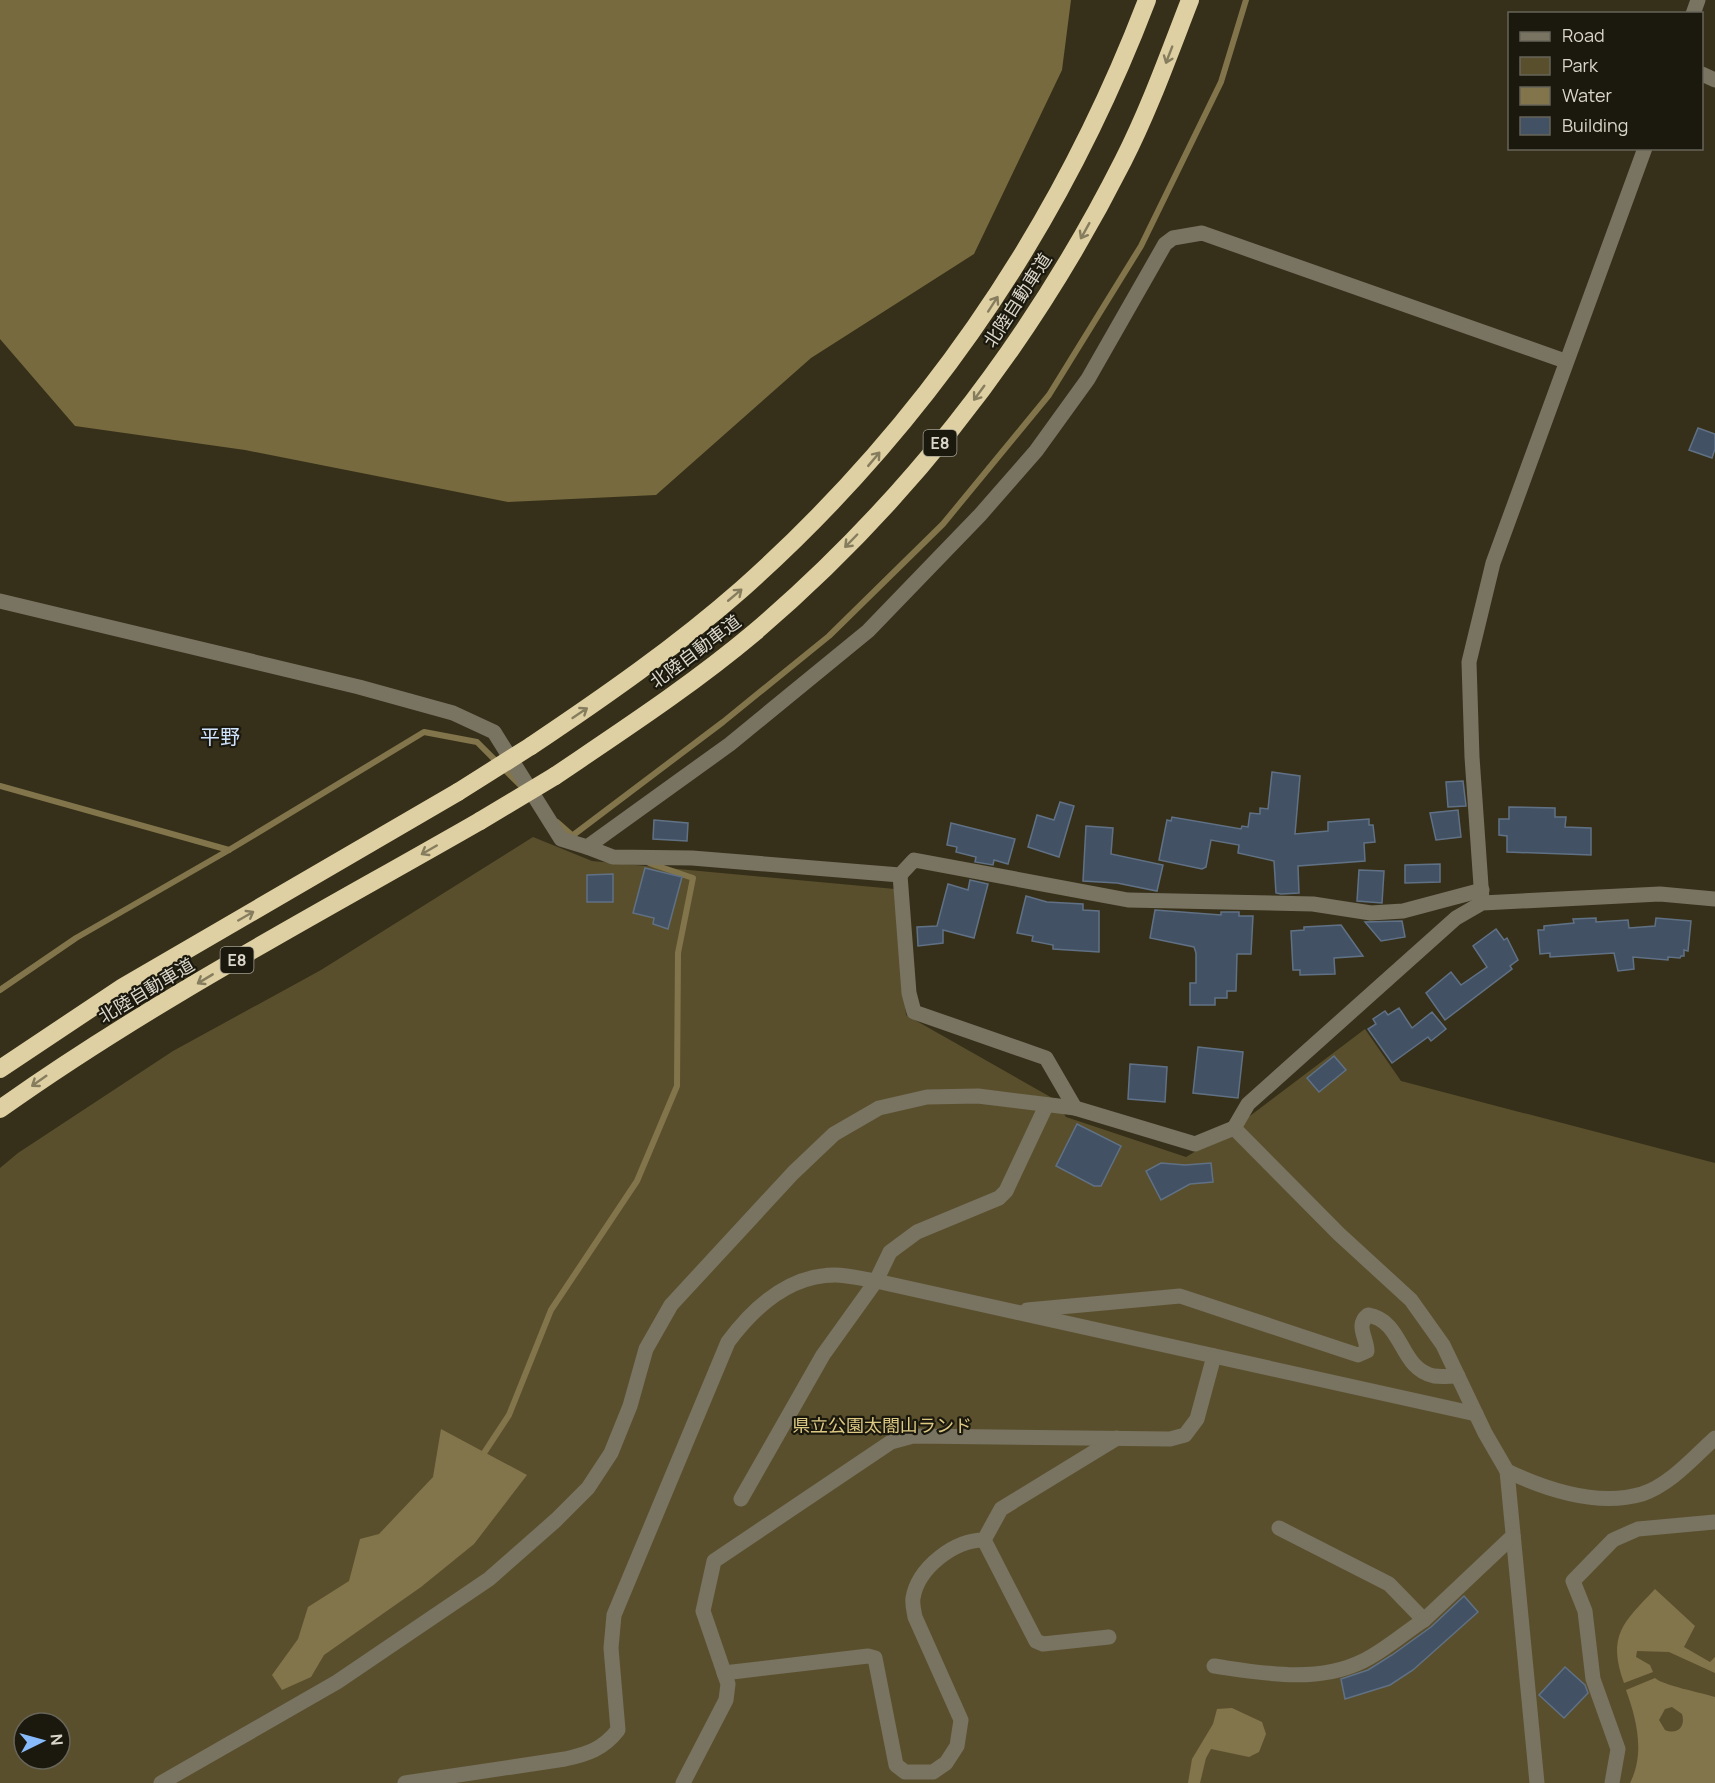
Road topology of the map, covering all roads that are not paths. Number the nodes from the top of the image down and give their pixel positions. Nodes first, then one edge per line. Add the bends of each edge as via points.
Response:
1 (1147, 0) edge
2 (1190, 0) edge
3 (1644, 150) edge
4 (1565, 361) junction
5 (0, 601) edge
6 (587, 847) junction
7 (900, 875) junction
8 (1482, 897) junction
9 (1715, 899) edge
10 (0, 1069) edge
11 (1046, 1106) junction
12 (1075, 1108) junction
13 (0, 1109) edge
14 (1234, 1128) junction
15 (876, 1281) junction
16 (1012, 1311) junction
17 (1214, 1356) junction
18 (1458, 1376) junction
19 (1476, 1414) junction
20 (1117, 1438) junction
21 (1715, 1438) edge
22 (1507, 1471) junction
23 (741, 1499) dead end
24 (1715, 1522) edge
25 (1279, 1528) dead end
26 (1513, 1536) junction
27 (984, 1540) junction
28 (1424, 1620) junction
29 (1109, 1637) dead end
30 (1214, 1666) dead end
31 (724, 1673) junction
32 (161, 1783) edge
33 (405, 1783) edge
34 (683, 1783) edge
35 (1537, 1783) edge
36 (1612, 1783) edge

10 -> 1 highway, 北陸自動車道 / E8, bridge via 123,987 531,746 646,665 740,591 807,529 871,463 991,308 1085,145
2 -> 13 highway, 北陸自動車道 / E8, bridge via 1124,160 1027,328 900,491 829,564 754,632 681,689 555,776 143,1016
3 - 4 street
4 - 6 street via 1202,233 1173,238 1165,244 1088,379 1036,451 980,515 868,631 729,744
4 - 8 street via 1493,563 1469,662
5 - 6 street via 453,713 494,732 561,839
6 - 7 street via 613,857 692,858
7 - 8 street via 914,860 1128,900 1313,904 1371,913
7 - 12 street via 909,993 914,1012 1046,1058
8 - 9 street via 1640,894
8 - 14 street via 1248,1104
11 - 12 street
11 - 15 street via 1006,1191 999,1198 917,1232 890,1252
11 - 32 street via 978,1096 927,1096 879,1108 834,1134 671,1305 646,1349 630,1406 611,1453 588,1488 556,1520 489,1579 337,1682
12 - 14 street via 1195,1144
14 - 18 street via 1411,1300 1443,1345
15 - 16 street
15 - 23 street via 823,1354
15 - 33 street via 836,1275 795,1284 762,1304 728,1342 614,1615 611,1648 618,1730 607,1744 588,1754 565,1759
16 - 17 street
16 - 18 street via 1180,1296 1358,1355 1366,1351 1360,1327 1368,1315 1386,1322 1415,1366 1434,1376
17 - 19 street
17 - 20 street via 1197,1419 1185,1435
18 - 19 street
19 - 22 street
20 - 27 street via 1001,1509
20 - 31 street via 913,1436 891,1442 714,1562 703,1611
21 - 22 street via 1674,1475 1642,1494 1592,1498 1534,1484
22 - 26 street
24 - 36 street via 1638,1529 1613,1540 1573,1581 1585,1611 1593,1678 1618,1749
25 - 28 street via 1389,1584
26 - 28 street
26 - 35 street
27 - 29 street via 1036,1641 1043,1644
27 - 31 street via 975,1540 940,1556 920,1579 913,1599 915,1617 961,1720 957,1746 933,1772 905,1772 896,1765 875,1658
28 - 30 street via 1363,1662 1326,1672 1276,1676
31 - 34 street via 728,1684 726,1700

